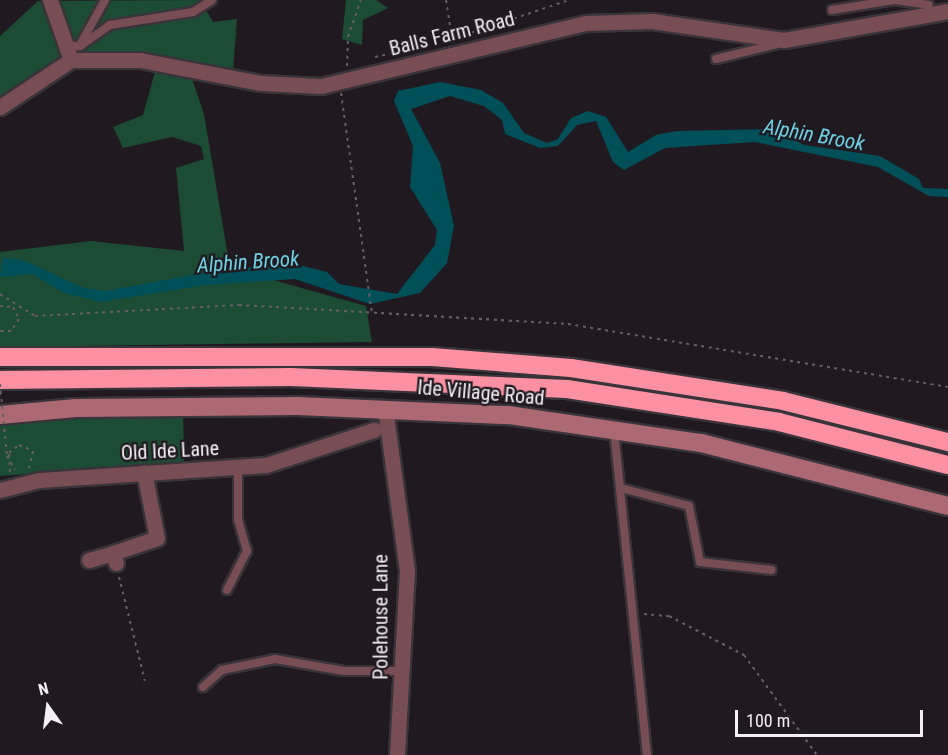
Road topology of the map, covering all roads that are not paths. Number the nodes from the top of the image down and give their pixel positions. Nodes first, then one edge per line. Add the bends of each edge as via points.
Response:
1 (50, 0) edge
2 (105, 0) edge
3 (212, 0) edge
4 (930, 6) edge
5 (832, 10) dead end
6 (948, 11) edge
7 (790, 39) junction
8 (74, 51) junction
9 (716, 59) dead end
10 (0, 107) edge
11 (0, 357) edge
12 (0, 382) edge
13 (385, 408) junction
14 (0, 415) edge
15 (374, 429) dead end
16 (614, 429) junction
17 (948, 442) edge
18 (948, 465) edge
19 (238, 469) junction
20 (144, 472) junction
21 (621, 488) junction
22 (0, 490) edge
23 (948, 506) edge
24 (89, 560) dead end
25 (772, 570) dead end
26 (227, 590) dead end
27 (403, 671) junction
28 (203, 687) dead end
29 (397, 755) edge
30 (646, 755) edge

1 - 8 street
2 - 8 lane
3 - 8 lane via 193,12 110,25
4 - 5 lane via 894,0
4 - 6 street, Balls Farm Road
4 - 7 street, Balls Farm Road
7 - 8 street, Balls Farm Road via 762,40 652,21 585,23 344,82 284,86
7 - 9 lane via 742,57
8 - 10 street
11 - 17 highway via 432,357 571,368 783,401
12 - 18 highway via 314,377 567,389 779,422
13 - 14 street, Ide Village Road via 157,406
13 - 16 street, Ide Village Road
13 - 27 street, Polehouse Lane via 407,570
15 - 19 street, Old Ide Lane via 337,436
16 - 21 lane
16 - 23 street, Ide Village Road via 751,453
19 - 20 street, Old Ide Lane
19 - 26 lane via 238,520 248,551
20 - 22 street, Old Ide Lane via 39,480
20 - 24 street via 157,538 115,558
21 - 25 lane via 689,506 700,562
21 - 30 lane
27 - 28 lane via 344,671 275,658 222,670
27 - 29 street, Polehouse Lane

